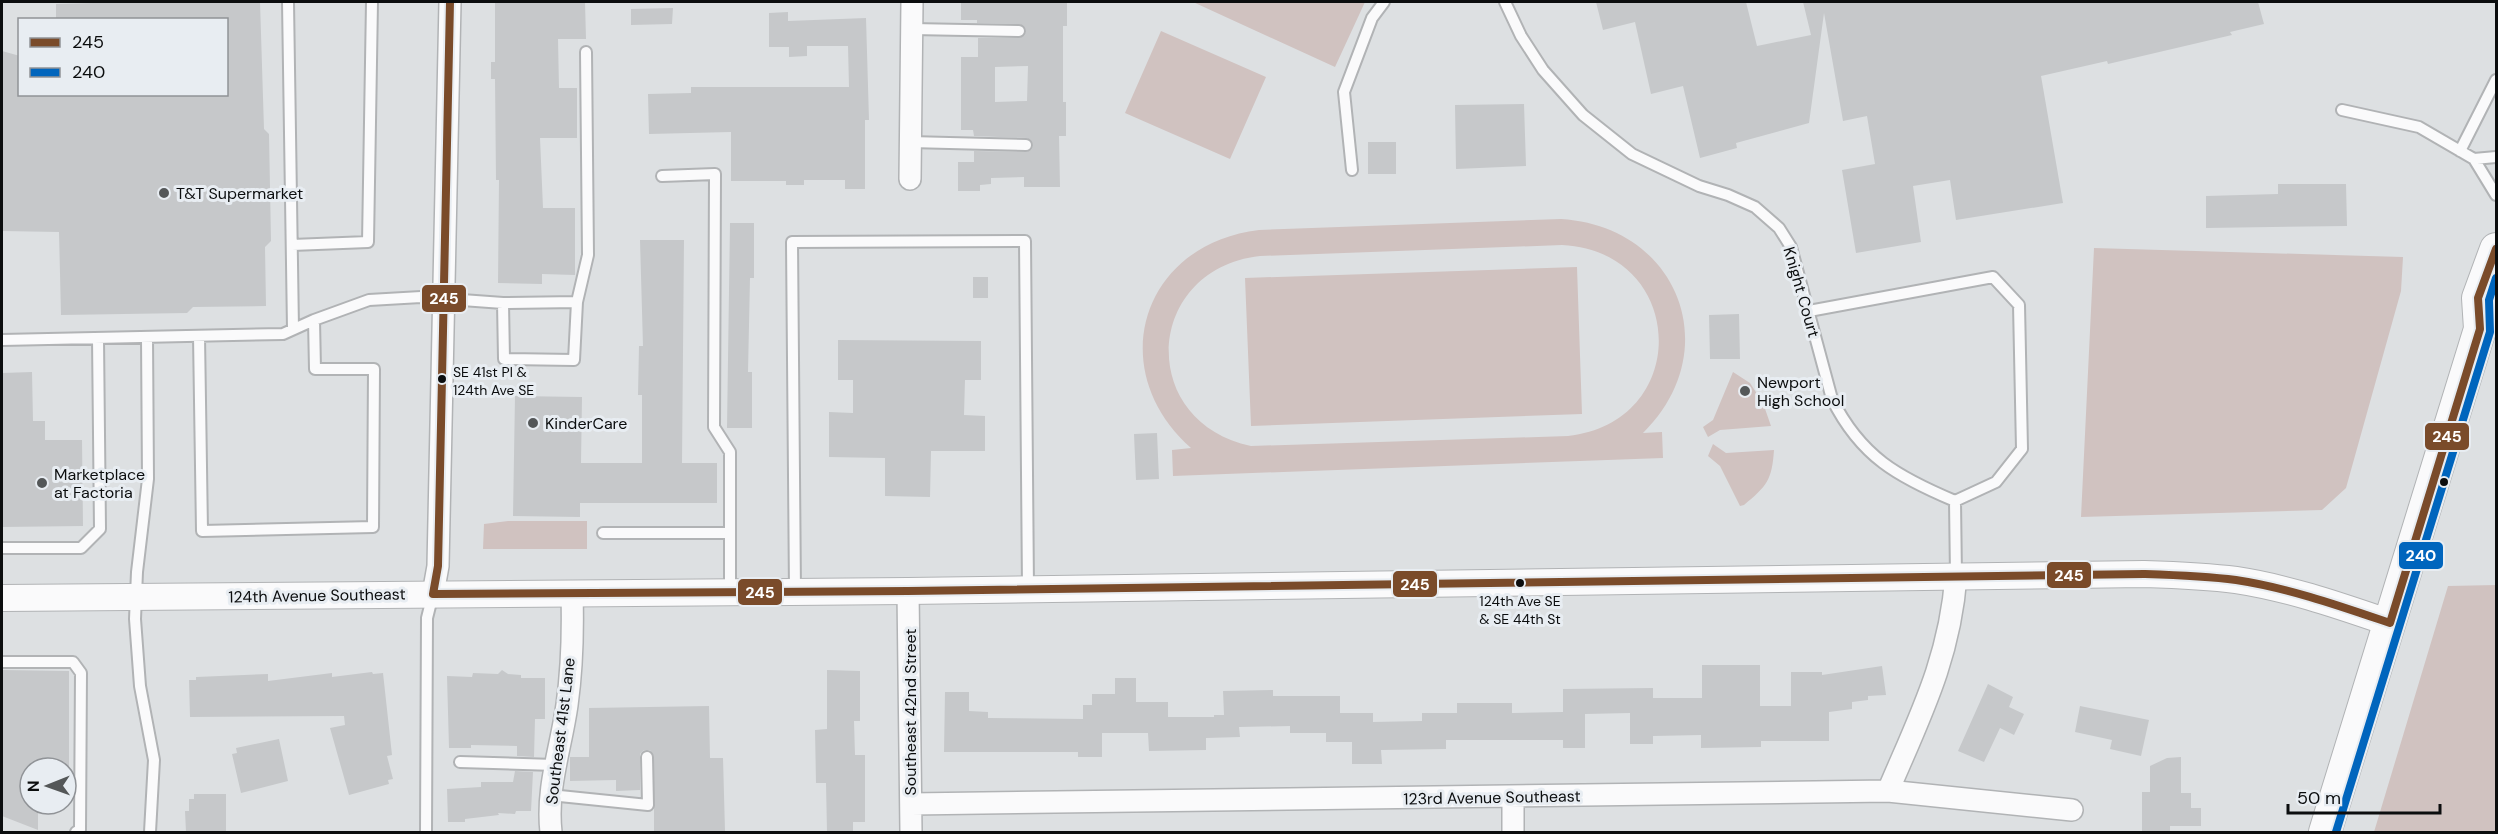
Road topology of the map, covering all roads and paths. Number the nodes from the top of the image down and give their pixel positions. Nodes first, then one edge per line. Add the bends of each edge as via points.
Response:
1 (288, 2) edge
2 (372, 2) edge
3 (450, 2) edge
4 (912, 2) edge
5 (1384, 2) edge
6 (1505, 2) edge
7 (912, 29) junction
8 (1019, 31) dead end
9 (586, 52) dead end
10 (2496, 80) edge
11 (2342, 110) dead end
12 (910, 142) junction
13 (1026, 145) dead end
14 (2460, 151) junction
15 (2496, 158) edge
16 (2474, 159) junction
17 (1352, 170) dead end
18 (662, 176) dead end
19 (910, 180) dead end
20 (2496, 195) edge
21 (292, 245) junction
22 (2496, 249) edge
23 (445, 301) junction
24 (577, 302) junction
25 (503, 303) junction
26 (1809, 311) junction
27 (314, 320) junction
28 (2488, 321) edge
29 (293, 329) junction
30 (199, 336) junction
31 (147, 337) junction
32 (98, 338) junction
33 (2, 340) edge
34 (1955, 501) junction
35 (603, 533) dead end
36 (730, 533) junction
37 (2, 548) edge
38 (1956, 564) junction
39 (1028, 590) junction
40 (795, 591) junction
41 (908, 591) junction
42 (730, 592) junction
43 (433, 594) junction
44 (572, 594) junction
45 (2, 597) edge
46 (135, 597) junction
47 (2390, 623) junction
48 (2, 662) edge
49 (647, 757) dead end
50 (460, 762) dead end
51 (554, 765) junction
52 (1888, 791) junction
53 (550, 795) junction
54 (1513, 797) junction
55 (911, 804) junction
56 (2072, 810) dead end
57 (76, 832) edge
58 (150, 832) edge
59 (426, 832) edge
60 (551, 832) edge
61 (911, 832) edge
62 (1513, 832) edge
63 (2325, 832) edge

1 - 21 lane
2 - 21 lane via 368,242
3 - 23 street
4 - 7 street
5 - 17 lane via 1372,18 1344,92
6 - 26 lane, Knight Court via 1521,36 1544,70 1583,115 1632,154 1755,207 1779,228 1791,247
7 - 8 lane
7 - 12 street
9 - 24 lane via 588,255
10 - 14 lane
11 - 14 lane via 2419,127
12 - 13 lane
12 - 19 street
14 - 16 lane
15 - 16 lane
16 - 20 lane
18 - 36 lane via 715,174 714,427 730,452
21 - 29 lane
22 - 28 main road via 2478,298
23 - 25 lane
23 - 27 lane via 421,297 369,300
23 - 43 street via 438,566
24 - 25 lane
24 - 25 lane via 574,360 504,359
26 - 34 lane, Knight Court via 1832,399 1842,419 1878,461 1910,482
26 - 34 lane via 1993,277 2019,305 2022,449 1996,482
27 - 29 lane
27 - 30 lane via 315,369 374,369 373,526 202,531
28 - 47 main road
29 - 30 lane via 283,334
30 - 31 lane
31 - 32 lane
31 - 46 lane via 148,479
32 - 33 lane
32 - 37 lane via 100,529 81,548
34 - 38 lane
35 - 36 lane
36 - 42 lane
38 - 39 street, 124th Avenue Southeast
38 - 47 street, 124th Avenue Southeast via 2236,580 2300,593
38 - 52 street via 1954,608 1937,678
39 - 40 lane via 1025,241 1013,241 792,242
39 - 41 street, 124th Avenue Southeast
40 - 41 street, 124th Avenue Southeast
40 - 42 street, 124th Avenue Southeast
41 - 55 street, Southeast 42nd Street
42 - 44 street, 124th Avenue Southeast
43 - 44 street, 124th Avenue Southeast
43 - 46 street, 124th Avenue Southeast
43 - 59 lane via 427,618
44 - 51 street, Southeast 41st Lane via 567,706
45 - 46 street, 124th Avenue Southeast
46 - 58 lane via 140,687 153,760
47 - 63 main road
48 - 57 lane via 73,662 81,673 80,830
49 - 53 lane via 648,805
50 - 51 lane
51 - 53 street, Southeast 41st Lane
52 - 54 street, 123rd Avenue Southeast
52 - 56 street, 123rd Avenue Southeast
53 - 60 street, Southeast 41st Lane
54 - 55 street, 123rd Avenue Southeast
54 - 62 street
55 - 61 street, Southeast 42nd Street

